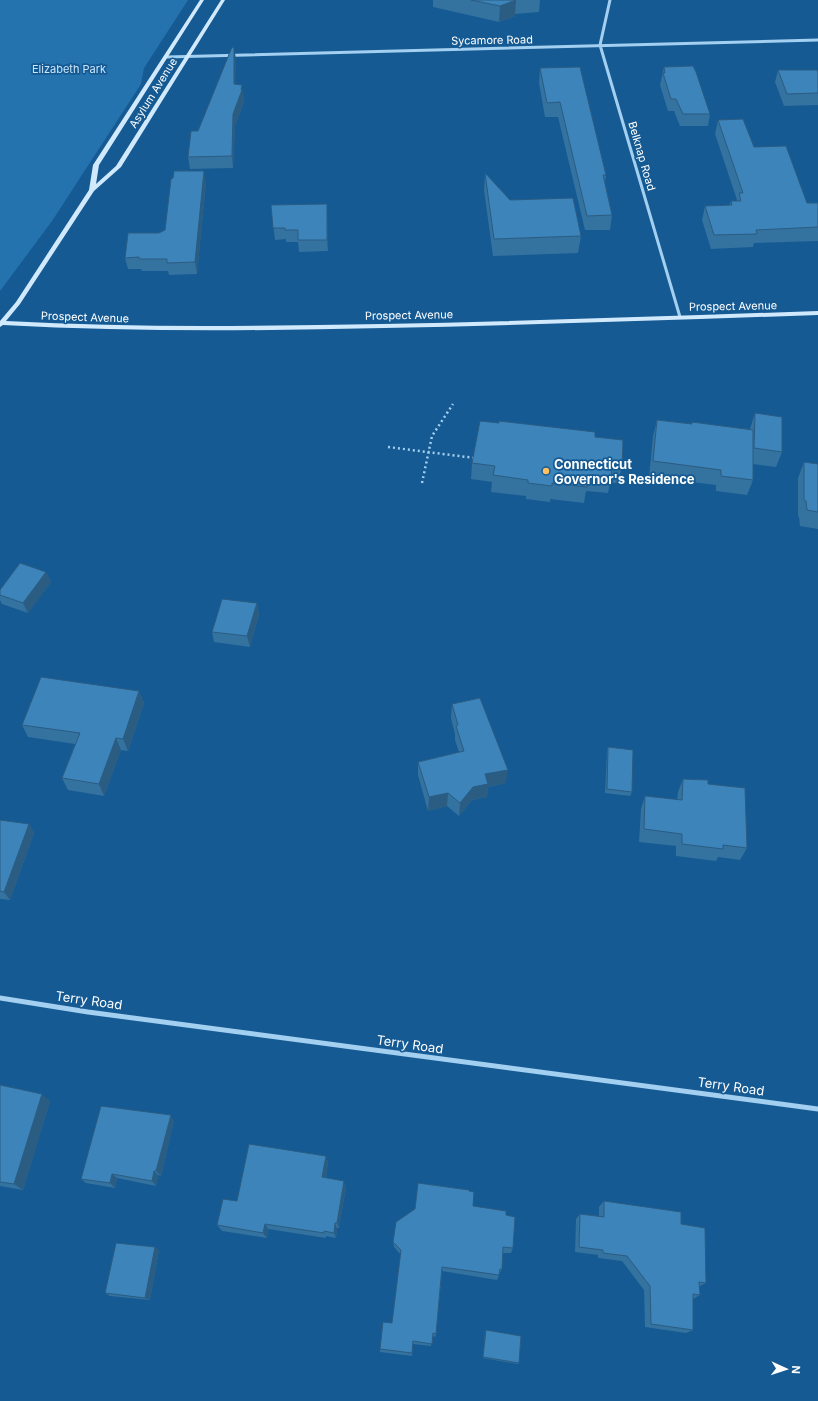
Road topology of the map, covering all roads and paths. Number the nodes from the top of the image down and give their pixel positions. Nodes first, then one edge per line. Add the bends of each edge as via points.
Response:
1 (202, 0) edge
2 (223, 0) edge
3 (610, 0) edge
4 (818, 40) edge
5 (600, 45) junction
6 (187, 56) junction
7 (166, 57) junction
8 (92, 190) junction
9 (818, 313) edge
10 (680, 317) junction
11 (1, 324) edge
12 (453, 404) dead end
13 (388, 447) dead end
14 (428, 452) junction
15 (475, 458) edge
16 (422, 482) dead end
17 (0, 998) edge
18 (818, 1109) edge

1 - 7 main road, Asylum Avenue
2 - 6 main road, Asylum Avenue
3 - 5 street, Belknap Road
4 - 5 street, Sycamore Road
5 - 6 street, Sycamore Road
5 - 10 street, Belknap Road
6 - 7 street, Sycamore Road
6 - 8 main road, Asylum Avenue via 118,168
7 - 8 main road, Asylum Avenue via 96,165
8 - 11 main road, Asylum Avenue via 18,303
9 - 10 main road, Prospect Avenue
10 - 11 main road, Prospect Avenue via 234,329
12 - 14 path via 432,436
13 - 14 path
14 - 15 path
14 - 16 path
17 - 18 street, Terry Road

